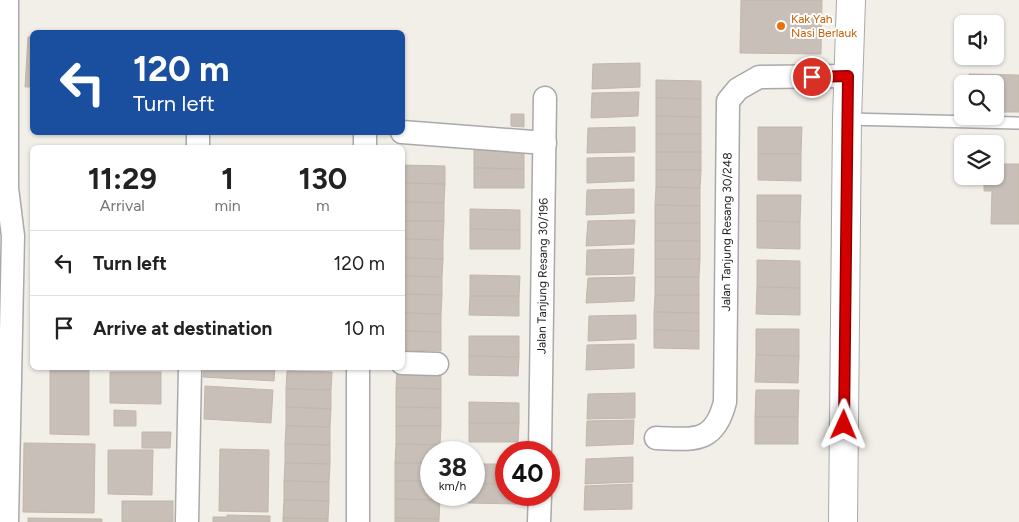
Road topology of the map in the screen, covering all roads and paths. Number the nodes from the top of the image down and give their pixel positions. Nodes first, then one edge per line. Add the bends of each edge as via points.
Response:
1 (7, 0) edge
2 (851, 0) edge
3 (848, 76) junction
4 (545, 98) dead end
5 (847, 119) junction
6 (1017, 123) dead end
7 (405, 132) edge
8 (545, 143) junction
9 (405, 363) edge
10 (436, 364) dead end
11 (190, 370) edge
12 (358, 370) edge
13 (656, 438) dead end
14 (540, 441) edge
15 (540, 506) edge
16 (8, 522) edge
17 (187, 522) edge
18 (358, 522) edge
19 (539, 522) edge
20 (843, 522) edge

1 - 16 street via 7,188 13,236
2 - 3 street
3 - 5 street
3 - 13 street, Jalan Tanjung Resang 30/248 via 759,77 738,89 728,101 725,402 722,416 714,427 698,439
4 - 8 street, Jalan Tanjung Resang 30/196
5 - 6 lane
5 - 20 street
7 - 8 street
8 - 14 street, Jalan Tanjung Resang 30/196
9 - 10 street
11 - 17 street
12 - 18 street
15 - 19 street

